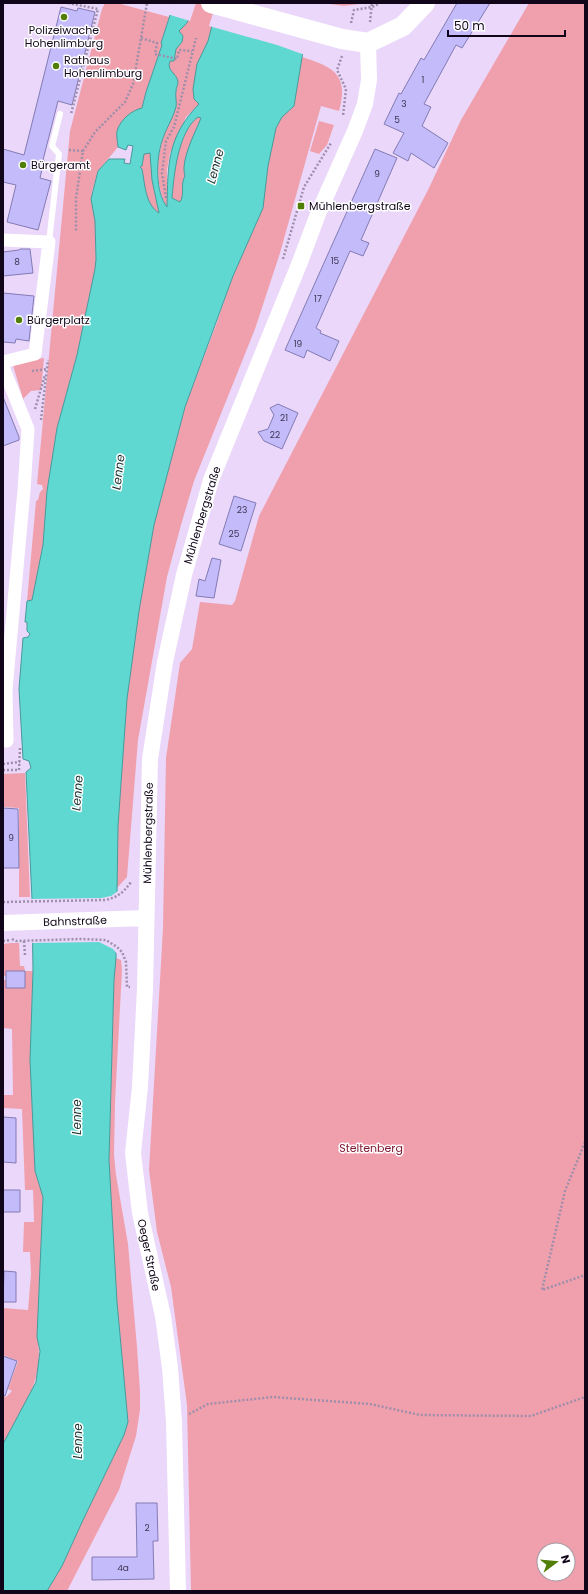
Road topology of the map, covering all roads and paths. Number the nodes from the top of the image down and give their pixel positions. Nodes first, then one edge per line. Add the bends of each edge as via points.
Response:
1 (68, 3) edge
2 (147, 3) edge
3 (211, 3) edge
4 (380, 3) edge
5 (425, 3) edge
6 (141, 38) junction
7 (196, 38) dead end
8 (345, 39) junction
9 (368, 43) junction
10 (192, 51) junction
11 (60, 114) dead end
12 (70, 120) dead end
13 (72, 151) dead end
14 (83, 151) junction
15 (166, 198) dead end
16 (76, 232) dead end
17 (3, 240) edge
18 (49, 242) junction
19 (49, 354) dead end
20 (3, 362) edge
21 (3, 367) edge
22 (47, 369) junction
23 (40, 424) dead end
24 (28, 429) junction
25 (3, 742) edge
26 (20, 747) dead end
27 (20, 762) junction
28 (3, 764) edge
29 (3, 770) edge
30 (132, 881) dead end
31 (3, 902) edge
32 (139, 918) junction
33 (3, 923) edge
34 (3, 941) edge
35 (24, 941) junction
36 (25, 955) dead end
37 (126, 962) dead end
38 (585, 1142) edge
39 (585, 1275) edge
40 (585, 1397) edge
41 (174, 1422) junction
42 (178, 1591) edge

1 - 12 path via 98,9
2 - 6 path
3 - 8 main road
4 - 8 path via 354,10
5 - 9 main road via 402,26
6 - 10 path via 157,43 154,54 177,59 179,50
6 - 14 path via 133,84 125,102 95,132
7 - 10 path
8 - 9 main road
9 - 32 street, Mühlenbergstraße via 369,80 365,104 211,480 184,575 165,662 150,759
10 - 15 path via 174,127 166,141 162,173
11 - 18 lane via 52,146 60,154
13 - 14 path
14 - 16 path via 76,198
17 - 18 street
18 - 20 street via 35,354
19 - 22 path
21 - 24 street
22 - 23 path
22 - 24 path
24 - 25 street via 6,690 7,741
26 - 27 path
27 - 28 path
27 - 29 path via 19,770
30 - 31 path via 118,896 110,900
32 - 33 street, Bahnstraße
32 - 41 street, Oeger Straße via 145,988 140,1087 133,1153 140,1213 163,1316
34 - 35 path
35 - 36 path
35 - 37 path via 102,939 117,947
38 - 39 path via 565,1191 542,1290
40 - 41 path via 531,1416 420,1415 370,1404 273,1397 208,1404
41 - 42 street, Oeger Straße

